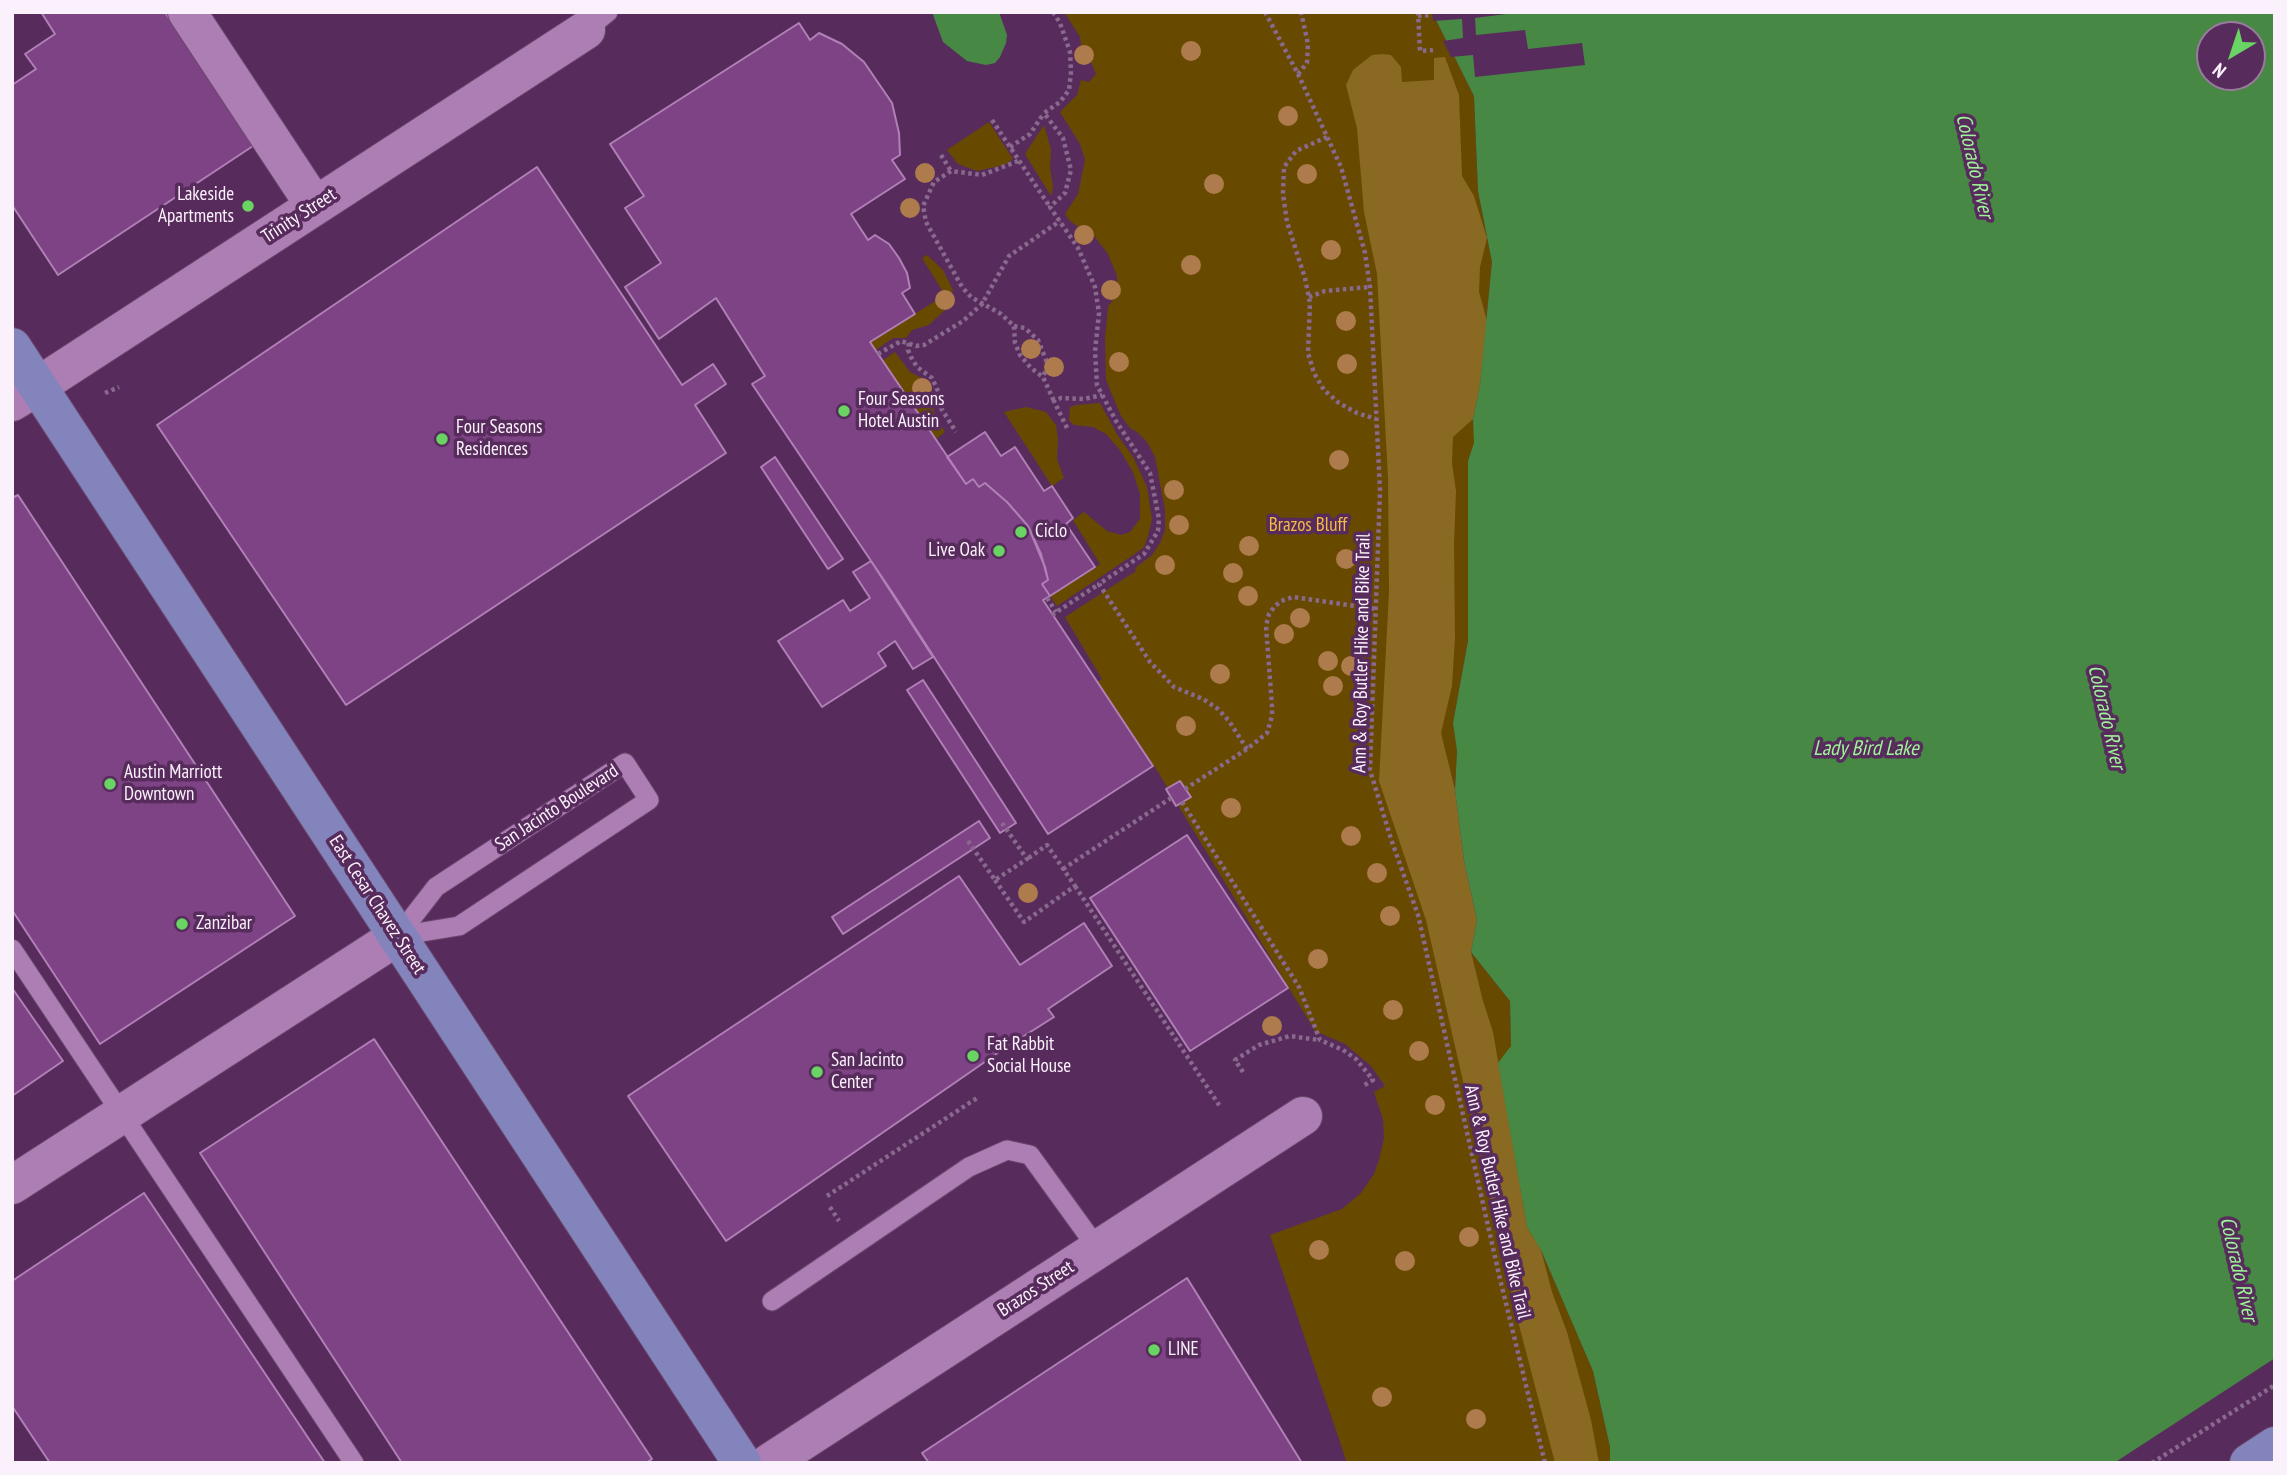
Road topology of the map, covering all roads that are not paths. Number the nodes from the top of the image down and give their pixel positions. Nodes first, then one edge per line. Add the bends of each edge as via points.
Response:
1 (187, 12) edge
2 (597, 21) edge
3 (315, 206) junction
4 (12, 347) edge
5 (25, 394) edge
6 (398, 936) junction
7 (12, 949) edge
8 (121, 1113) junction
9 (1303, 1116) dead end
10 (12, 1185) edge
11 (1098, 1249) junction
12 (772, 1301) dead end
13 (2275, 1446) edge
14 (354, 1463) edge
15 (742, 1463) edge
16 (769, 1463) edge
17 (2249, 1463) edge

1 - 3 street
2 - 3 street, Trinity Street
3 - 5 street, Trinity Street
4 - 5 main road, East Cesar Chavez Street
5 - 6 main road, East Cesar Chavez Street
6 - 6 lane, San Jacinto Boulevard via 436,887 625,763 649,800 459,926
6 - 8 street, San Jacinto Boulevard
6 - 15 main road, East Cesar Chavez Street
7 - 8 lane
8 - 10 street, San Jacinto Boulevard
8 - 14 lane
9 - 11 street, Brazos Street
11 - 12 lane via 1031,1156 1007,1150 969,1167
11 - 16 street, Brazos Street
13 - 17 main road

